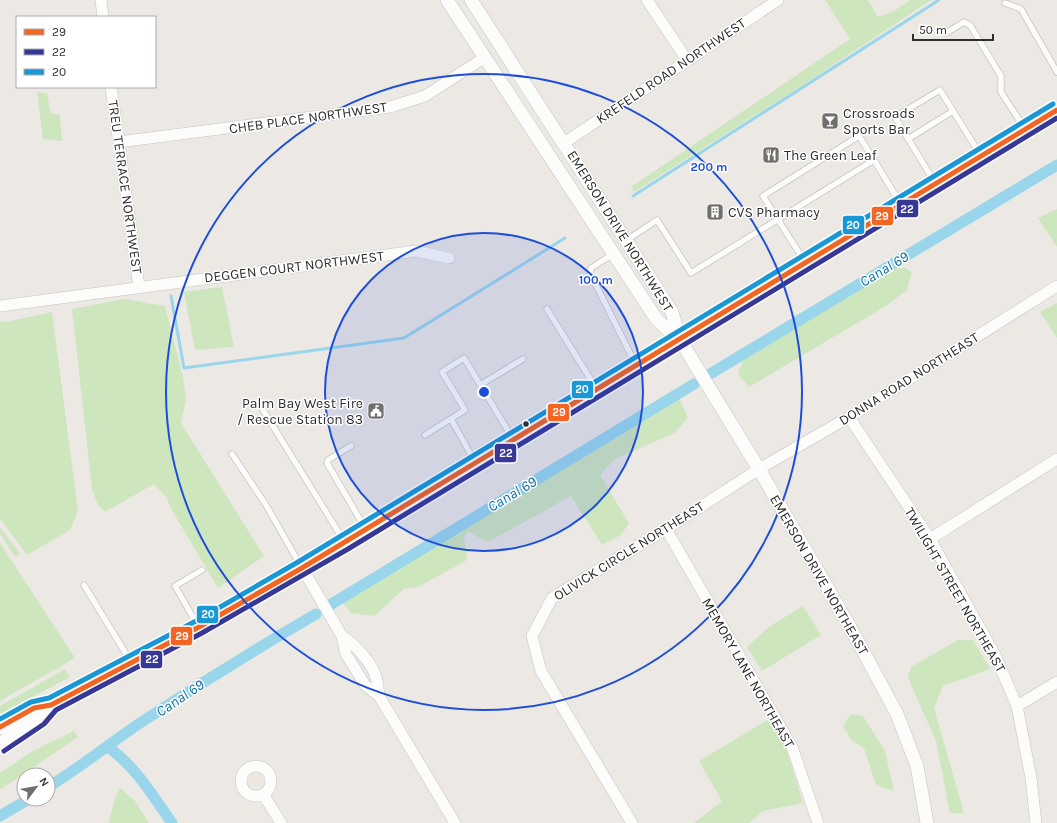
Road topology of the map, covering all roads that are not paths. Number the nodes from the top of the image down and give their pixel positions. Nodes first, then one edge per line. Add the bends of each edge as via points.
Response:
1 (102, 0) edge
2 (446, 0) edge
3 (471, 0) edge
4 (647, 0) edge
5 (778, 0) edge
6 (1006, 3) dead end
7 (103, 16) edge
8 (946, 33) dead end
9 (484, 58) junction
10 (687, 60) junction
11 (1057, 72) edge
12 (111, 88) edge
13 (1057, 110) edge
14 (953, 111) junction
15 (1026, 129) junction
16 (908, 139) junction
17 (119, 142) junction
18 (564, 143) junction
19 (981, 156) junction
20 (874, 160) junction
21 (935, 184) junction
22 (901, 205) junction
23 (778, 219) junction
24 (627, 240) junction
25 (613, 254) junction
26 (449, 258) dead end
27 (806, 263) junction
28 (1057, 286) edge
29 (139, 287) junction
30 (0, 306) edge
31 (547, 309) dead end
32 (680, 340) junction
33 (523, 359) dead end
34 (637, 366) junction
35 (480, 385) junction
36 (598, 390) junction
37 (263, 410) dead end
38 (849, 417) junction
39 (451, 419) junction
40 (425, 435) dead end
41 (514, 441) junction
42 (351, 446) dead end
43 (232, 454) dead end
44 (1057, 460) edge
45 (476, 464) junction
46 (759, 469) junction
47 (666, 529) junction
48 (366, 530) junction
49 (930, 539) junction
50 (345, 543) junction
51 (302, 568) junction
52 (202, 570) dead end
53 (84, 585) dead end
54 (199, 627) junction
55 (342, 636) junction
56 (366, 661) junction
57 (132, 663) junction
58 (355, 668) junction
59 (1057, 682) edge
60 (379, 696) junction
61 (51, 705) junction
62 (1017, 706) junction
63 (0, 727) edge
64 (0, 745) edge
65 (264, 794) dead end
66 (281, 823) edge
67 (455, 823) edge
68 (632, 823) edge
69 (818, 823) edge
70 (927, 823) edge
71 (1036, 823) edge

1 - 7 street
2 - 9 street, EMERSON DRIVE NORTHWEST
3 - 18 street, EMERSON DRIVE NORTHWEST
4 - 10 street
5 - 10 street, KREFELD ROAD NORTHWEST
6 - 11 lane via 1021,9
8 - 15 lane via 964,22 970,25 1001,76 1001,92
9 - 17 street, CHEB PLACE NORTHWEST via 425,96 390,108
9 - 25 street, EMERSON DRIVE NORTHWEST
10 - 18 street, KREFELD ROAD NORTHWEST
12 - 17 street, TREU TERRACE NORTHWEST
13 - 15 main road
14 - 16 lane
14 - 16 lane via 940,90 895,117
14 - 19 lane
15 - 19 main road
16 - 21 lane
17 - 29 street, TREU TERRACE NORTHWEST
18 - 24 street, EMERSON DRIVE NORTHWEST
19 - 21 main road
20 - 22 lane
20 - 23 lane
20 - 23 lane via 859,136 763,196
21 - 22 main road
22 - 27 main road
23 - 24 lane via 691,273 657,220
23 - 27 lane
24 - 32 street, EMERSON DRIVE NORTHWEST via 672,312
25 - 32 street, EMERSON DRIVE NORTHWEST via 657,320
25 - 34 lane via 590,272
26 - 29 street, DEGGEN COURT NORTHWEST via 416,251
27 - 32 main road
28 - 38 street, DONNA ROAD NORTHEAST
29 - 30 street, DEGGEN COURT NORTHWEST
31 - 36 lane
32 - 34 main road
32 - 46 street, EMERSON DRIVE NORTHEAST
33 - 35 lane
34 - 36 main road
35 - 39 lane via 464,358 442,372 465,410
35 - 41 lane
36 - 41 main road
37 - 50 lane
38 - 46 street, DONNA ROAD NORTHEAST
38 - 49 street, TWILIGHT STREET NORTHEAST
39 - 40 lane
39 - 45 lane
41 - 45 main road
42 - 48 lane via 327,463
43 - 51 lane via 266,505
44 - 49 street
45 - 48 main road
46 - 47 street, OLIVICK CIRCLE NORTHEAST
46 - 70 street, EMERSON DRIVE NORTHEAST via 850,627 896,714 917,766
47 - 68 street, OLIVICK CIRCLE NORTHEAST via 552,598 532,636 541,671
47 - 69 street, MEMORY LANE NORTHEAST via 792,747
48 - 50 main road
49 - 62 street, TWILIGHT STREET NORTHEAST via 995,655
50 - 51 main road
51 - 54 main road
51 - 55 street
52 - 54 lane via 175,586
53 - 57 lane
54 - 57 main road
55 - 56 street via 359,649
55 - 58 street via 346,654
56 - 58 street
56 - 60 street via 376,677
57 - 61 main road
58 - 60 street via 370,690
59 - 62 street
60 - 67 street
61 - 63 main road via 34,708
61 - 64 main road via 40,719
62 - 71 street, TWILIGHT STREET NORTHEAST via 1032,778
65 - 66 street

